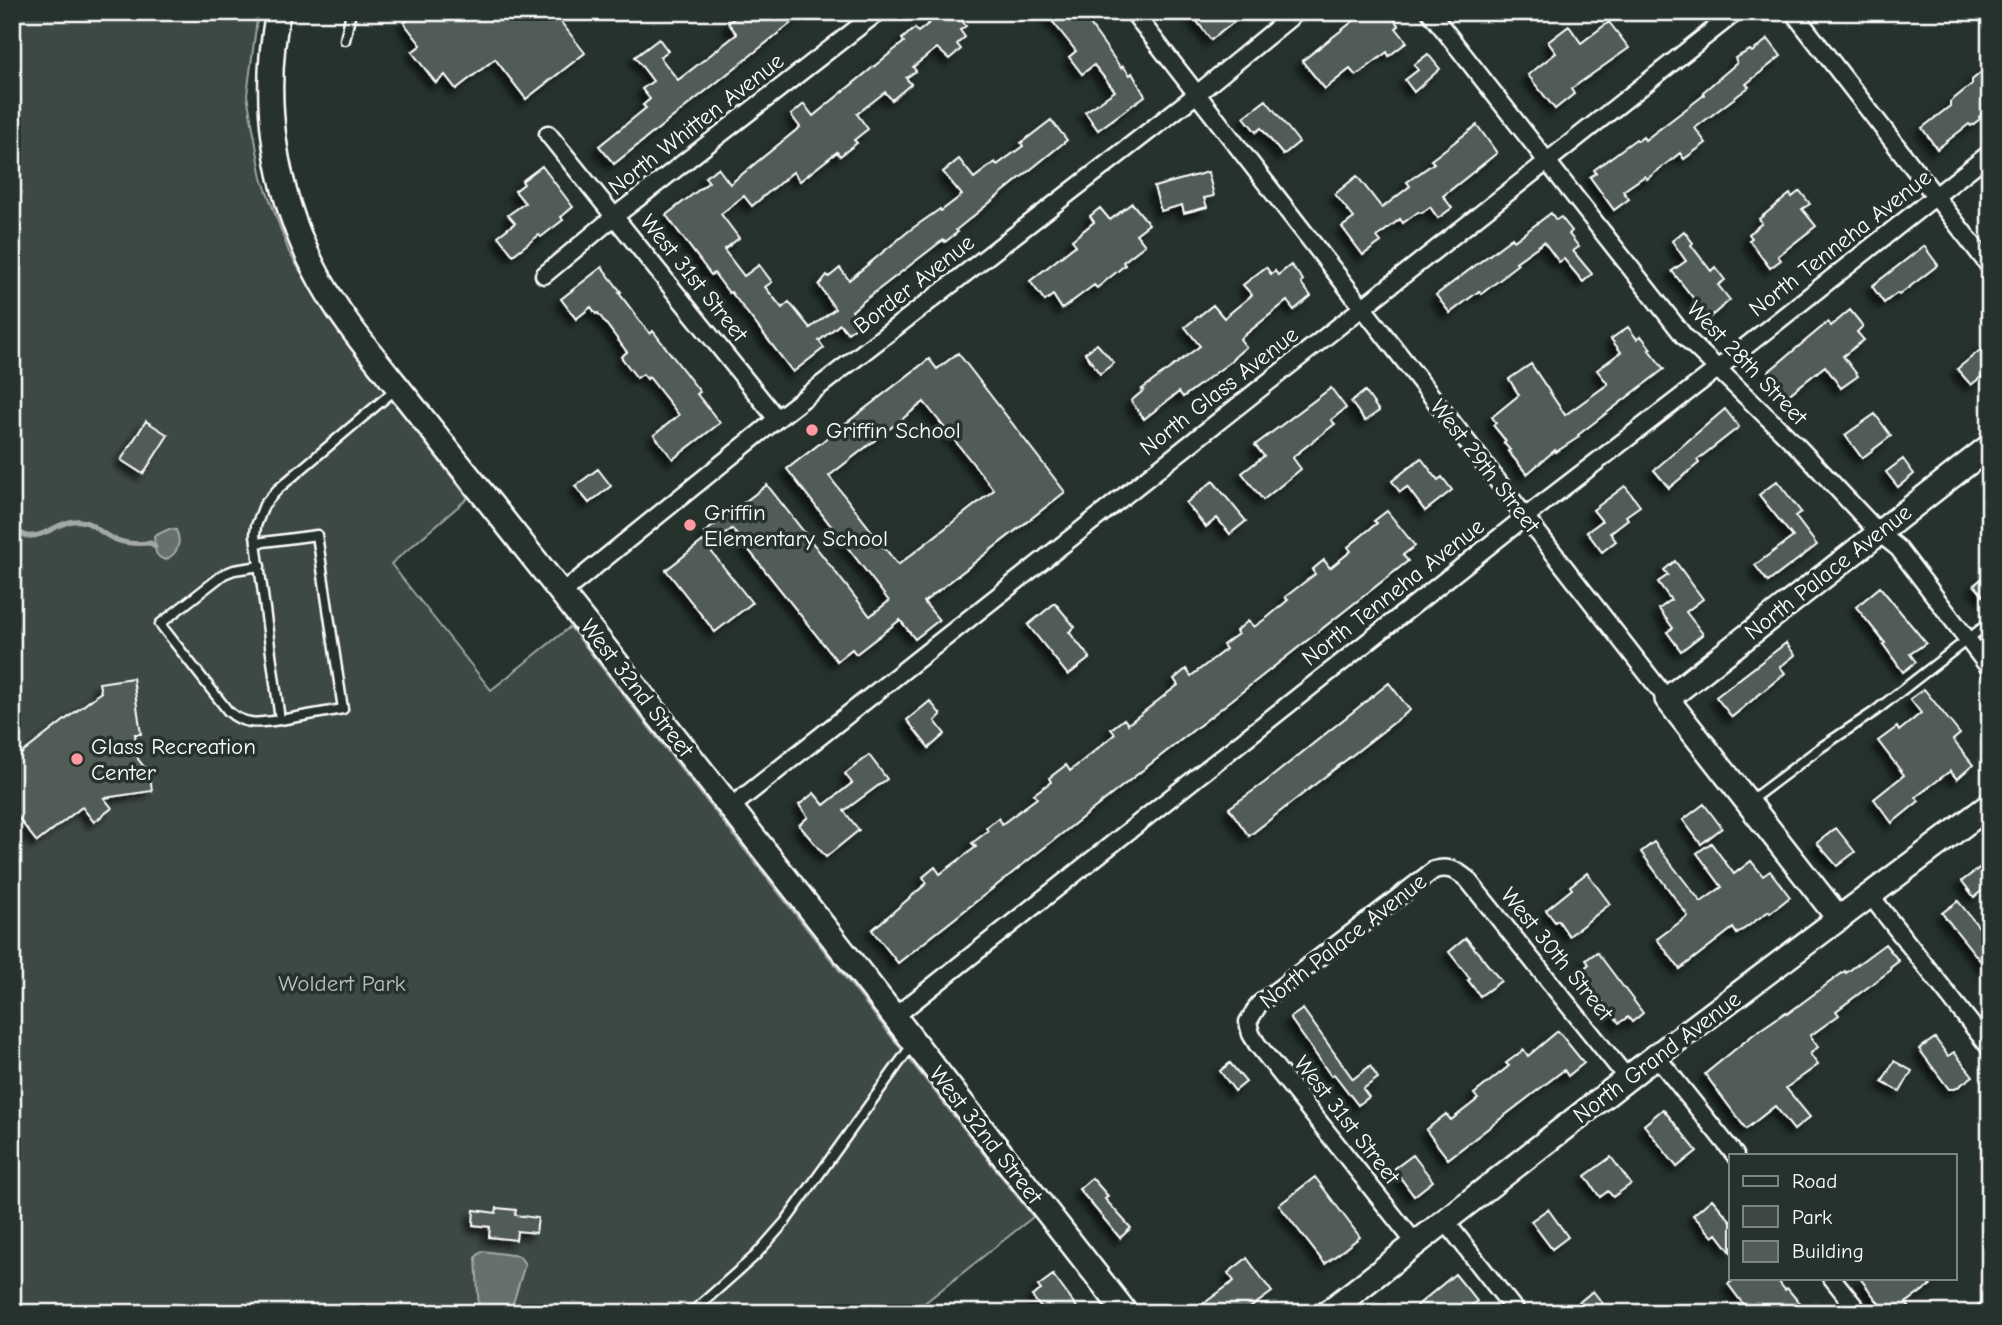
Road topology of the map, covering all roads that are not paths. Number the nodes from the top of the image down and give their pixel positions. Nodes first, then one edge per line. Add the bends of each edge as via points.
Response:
1 (278, 12) edge
2 (351, 12) edge
3 (878, 12) edge
4 (1133, 12) edge
5 (1297, 12) edge
6 (1430, 12) edge
7 (1736, 12) edge
8 (1793, 12) edge
9 (345, 40) dead end
10 (1197, 94) junction
11 (548, 134) dead end
12 (1990, 153) edge
13 (1546, 162) junction
14 (1936, 197) junction
15 (615, 216) junction
16 (1990, 267) edge
17 (544, 275) dead end
18 (1362, 307) junction
19 (1716, 370) junction
20 (398, 387) junction
21 (777, 419) junction
22 (1990, 446) edge
23 (1525, 517) junction
24 (1878, 532) junction
25 (256, 542) junction
26 (260, 566) junction
27 (562, 593) junction
28 (1990, 622) edge
29 (1967, 640) junction
30 (1990, 669) edge
31 (1667, 699) junction
32 (280, 720) junction
33 (1748, 802) junction
34 (1990, 805) edge
35 (731, 807) junction
36 (1443, 867) joint
37 (1870, 895) junction
38 (1839, 919) junction
39 (894, 1017) junction
40 (1248, 1022) joint
41 (914, 1043) junction
42 (1990, 1048) edge
43 (1656, 1056) junction
44 (1627, 1078) junction
45 (1734, 1154) edge
46 (1446, 1222) junction
47 (1416, 1244) junction
48 (1834, 1280) edge
49 (1990, 1308) edge
50 (691, 1313) edge
51 (1126, 1313) edge
52 (1327, 1313) edge
53 (1517, 1313) edge
54 (1860, 1313) edge
55 (1983, 1313) edge

1 - 20 street, West 32nd Street via 270,105 290,211 323,286
2 - 9 lane
3 - 15 street, North Whitten Avenue
4 - 10 street, West 29th Street
5 - 10 street, Border Avenue
6 - 13 street, West 28th Street
7 - 13 street, North Glass Avenue
8 - 14 street
10 - 18 street, West 29th Street
10 - 21 street, Border Avenue
11 - 15 street, West 31st Street
12 - 14 street, North Tenneha Avenue
13 - 18 street, North Glass Avenue
13 - 19 street, West 28th Street
14 - 16 street
14 - 19 street, North Tenneha Avenue
15 - 17 street, North Whitten Avenue
15 - 21 street, West 31st Street
18 - 23 street, West 29th Street
18 - 35 street, North Glass Avenue
19 - 23 street, North Tenneha Avenue
19 - 24 street, West 28th Street via 1799,448
20 - 25 lane via 278,489 259,515
20 - 27 street, West 32nd Street
21 - 27 street, Border Avenue
22 - 24 street, North Palace Avenue
23 - 31 street, West 29th Street
23 - 39 street, North Tenneha Avenue
24 - 29 street, West 28th Street via 1898,548
24 - 31 street, North Palace Avenue
25 - 26 lane
25 - 32 lane via 317,534 343,709
26 - 32 lane
26 - 32 lane via 225,574 160,624 234,717 249,723
27 - 35 street, West 32nd Street
28 - 29 lane
29 - 30 street, West 28th Street
29 - 33 lane
31 - 33 street, West 29th Street
33 - 38 street, West 29th Street
34 - 37 street, North Grand Avenue
35 - 39 street, West 32nd Street
36 - 40 street, North Palace Avenue via 1259,1004
36 - 44 street, West 30th Street via 1467,879
37 - 38 street, North Grand Avenue
37 - 42 street
38 - 43 street, North Grand Avenue
39 - 41 street, West 32nd Street
40 - 47 street, West 31st Street via 1257,1044
41 - 50 lane via 785,1222 755,1256
41 - 51 street, West 32nd Street
43 - 44 street, North Grand Avenue
43 - 45 street
44 - 46 street, North Grand Avenue
46 - 47 street, North Grand Avenue
46 - 53 street
47 - 52 street, North Grand Avenue
48 - 54 street
49 - 55 street

